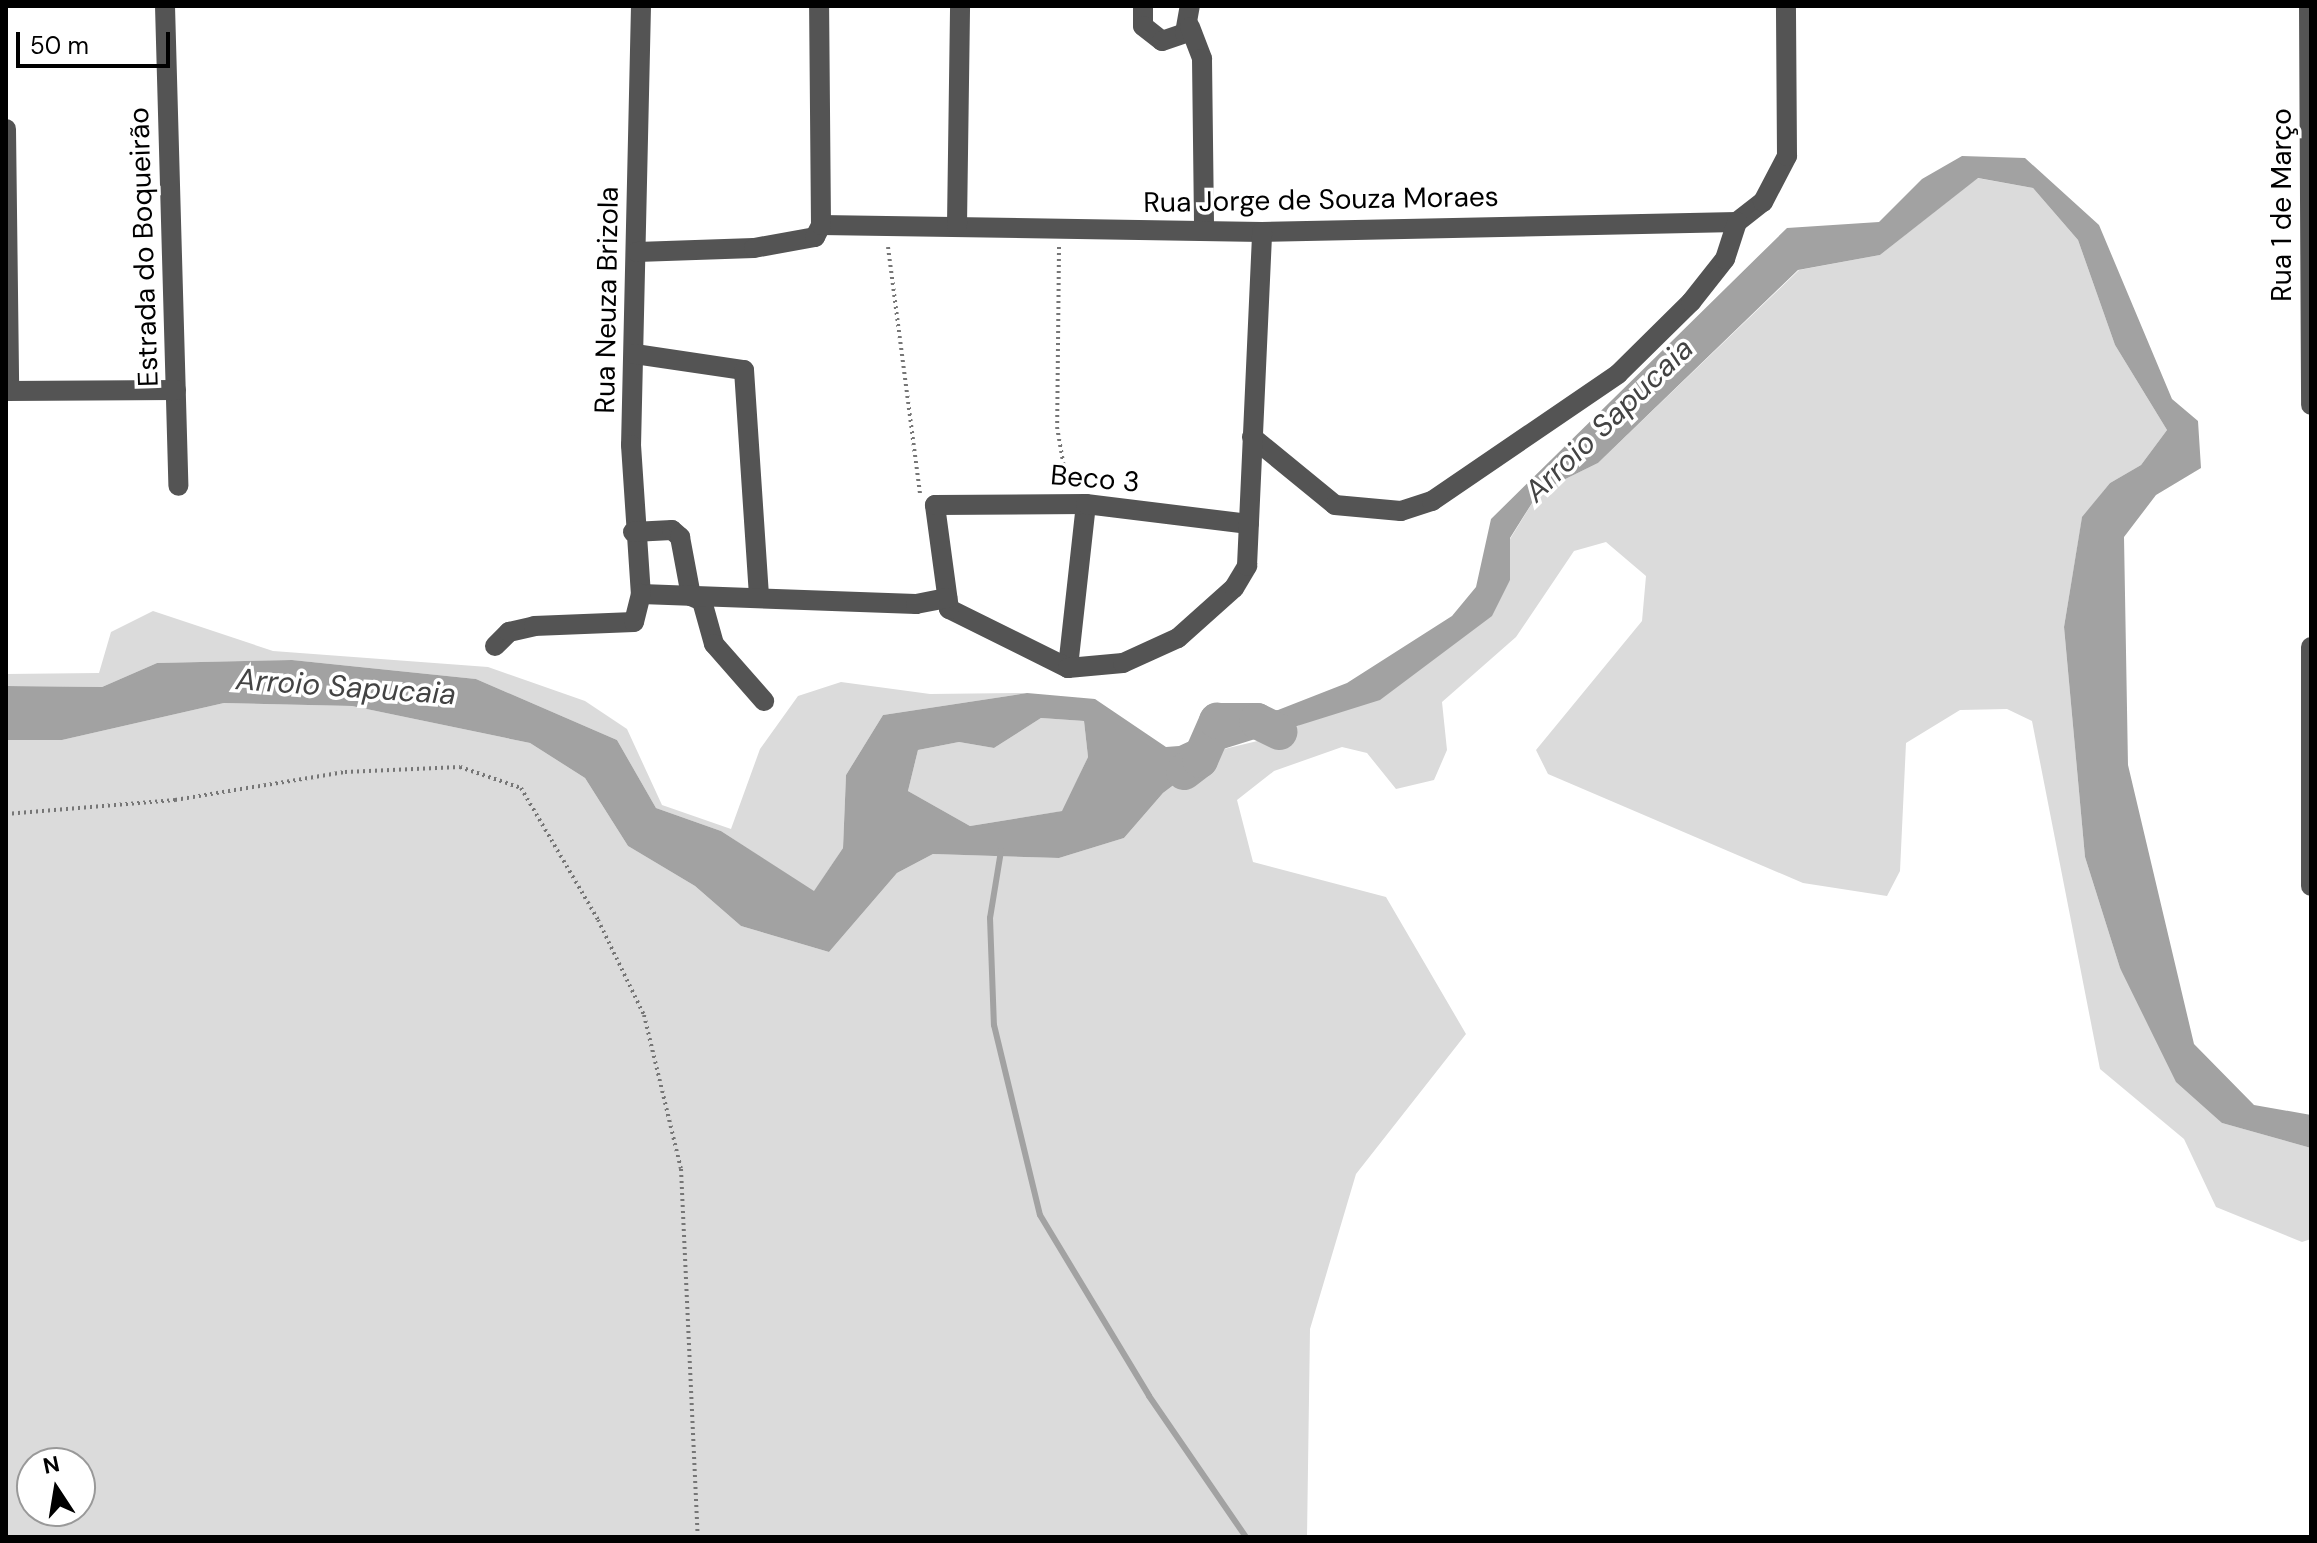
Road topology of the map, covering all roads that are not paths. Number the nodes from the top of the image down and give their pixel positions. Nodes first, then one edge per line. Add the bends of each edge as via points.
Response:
1 (165, 6) edge
2 (641, 6) edge
3 (819, 6) edge
4 (960, 6) edge
5 (1143, 6) edge
6 (1786, 6) edge
7 (2309, 6) edge
8 (1190, 16) edge
9 (6, 129) edge
10 (1737, 222) junction
11 (821, 225) junction
12 (957, 225) junction
13 (1204, 230) junction
14 (1262, 232) junction
15 (637, 252) junction
16 (635, 354) junction
17 (176, 390) junction
18 (8, 391) edge
19 (2311, 405) edge
20 (1252, 437) junction
21 (178, 486) dead end
22 (1078, 503) junction
23 (1249, 524) junction
24 (633, 532) junction
25 (641, 594) junction
26 (759, 595) junction
27 (691, 596) junction
28 (947, 598) junction
29 (495, 646) dead end
30 (2311, 647) edge
31 (1068, 668) junction
32 (764, 701) dead end
33 (2310, 886) edge

1 - 17 street, Estrada do Boqueirão
2 - 15 street, Rua Neuza Brizola
3 - 11 street
4 - 12 street
5 - 8 street via 1143,26 1154,39 1179,39
6 - 10 street via 1787,156 1763,202
7 - 19 street, Rua 1 de Março
8 - 13 street via 1202,59
9 - 18 street
10 - 14 street, Rua Jorge de Souza Moraes
10 - 20 street via 1725,259 1691,302 1618,374 1432,501 1401,511 1335,505
11 - 12 street, Rua Jorge de Souza Moraes
11 - 15 street via 804,243
12 - 13 street, Rua Jorge de Souza Moraes
13 - 14 street, Rua Jorge de Souza Moraes
14 - 20 street
15 - 16 street, Rua Neuza Brizola
16 - 24 street, Rua Neuza Brizola
16 - 26 street via 744,370
17 - 18 street
17 - 21 street, Estrada do Boqueirão
20 - 23 street
22 - 23 street, Beco 3
22 - 28 street, Beco 3 via 935,505
22 - 31 street
23 - 31 street via 1247,566 1234,588 1178,638 1123,663
24 - 25 street, Rua Neuza Brizola
24 - 27 street via 672,530 680,537
25 - 27 street
25 - 29 street via 634,622 534,626 509,632
26 - 27 street
26 - 28 street via 916,604
27 - 32 street via 702,601 714,644
28 - 31 street via 949,609
30 - 33 street

